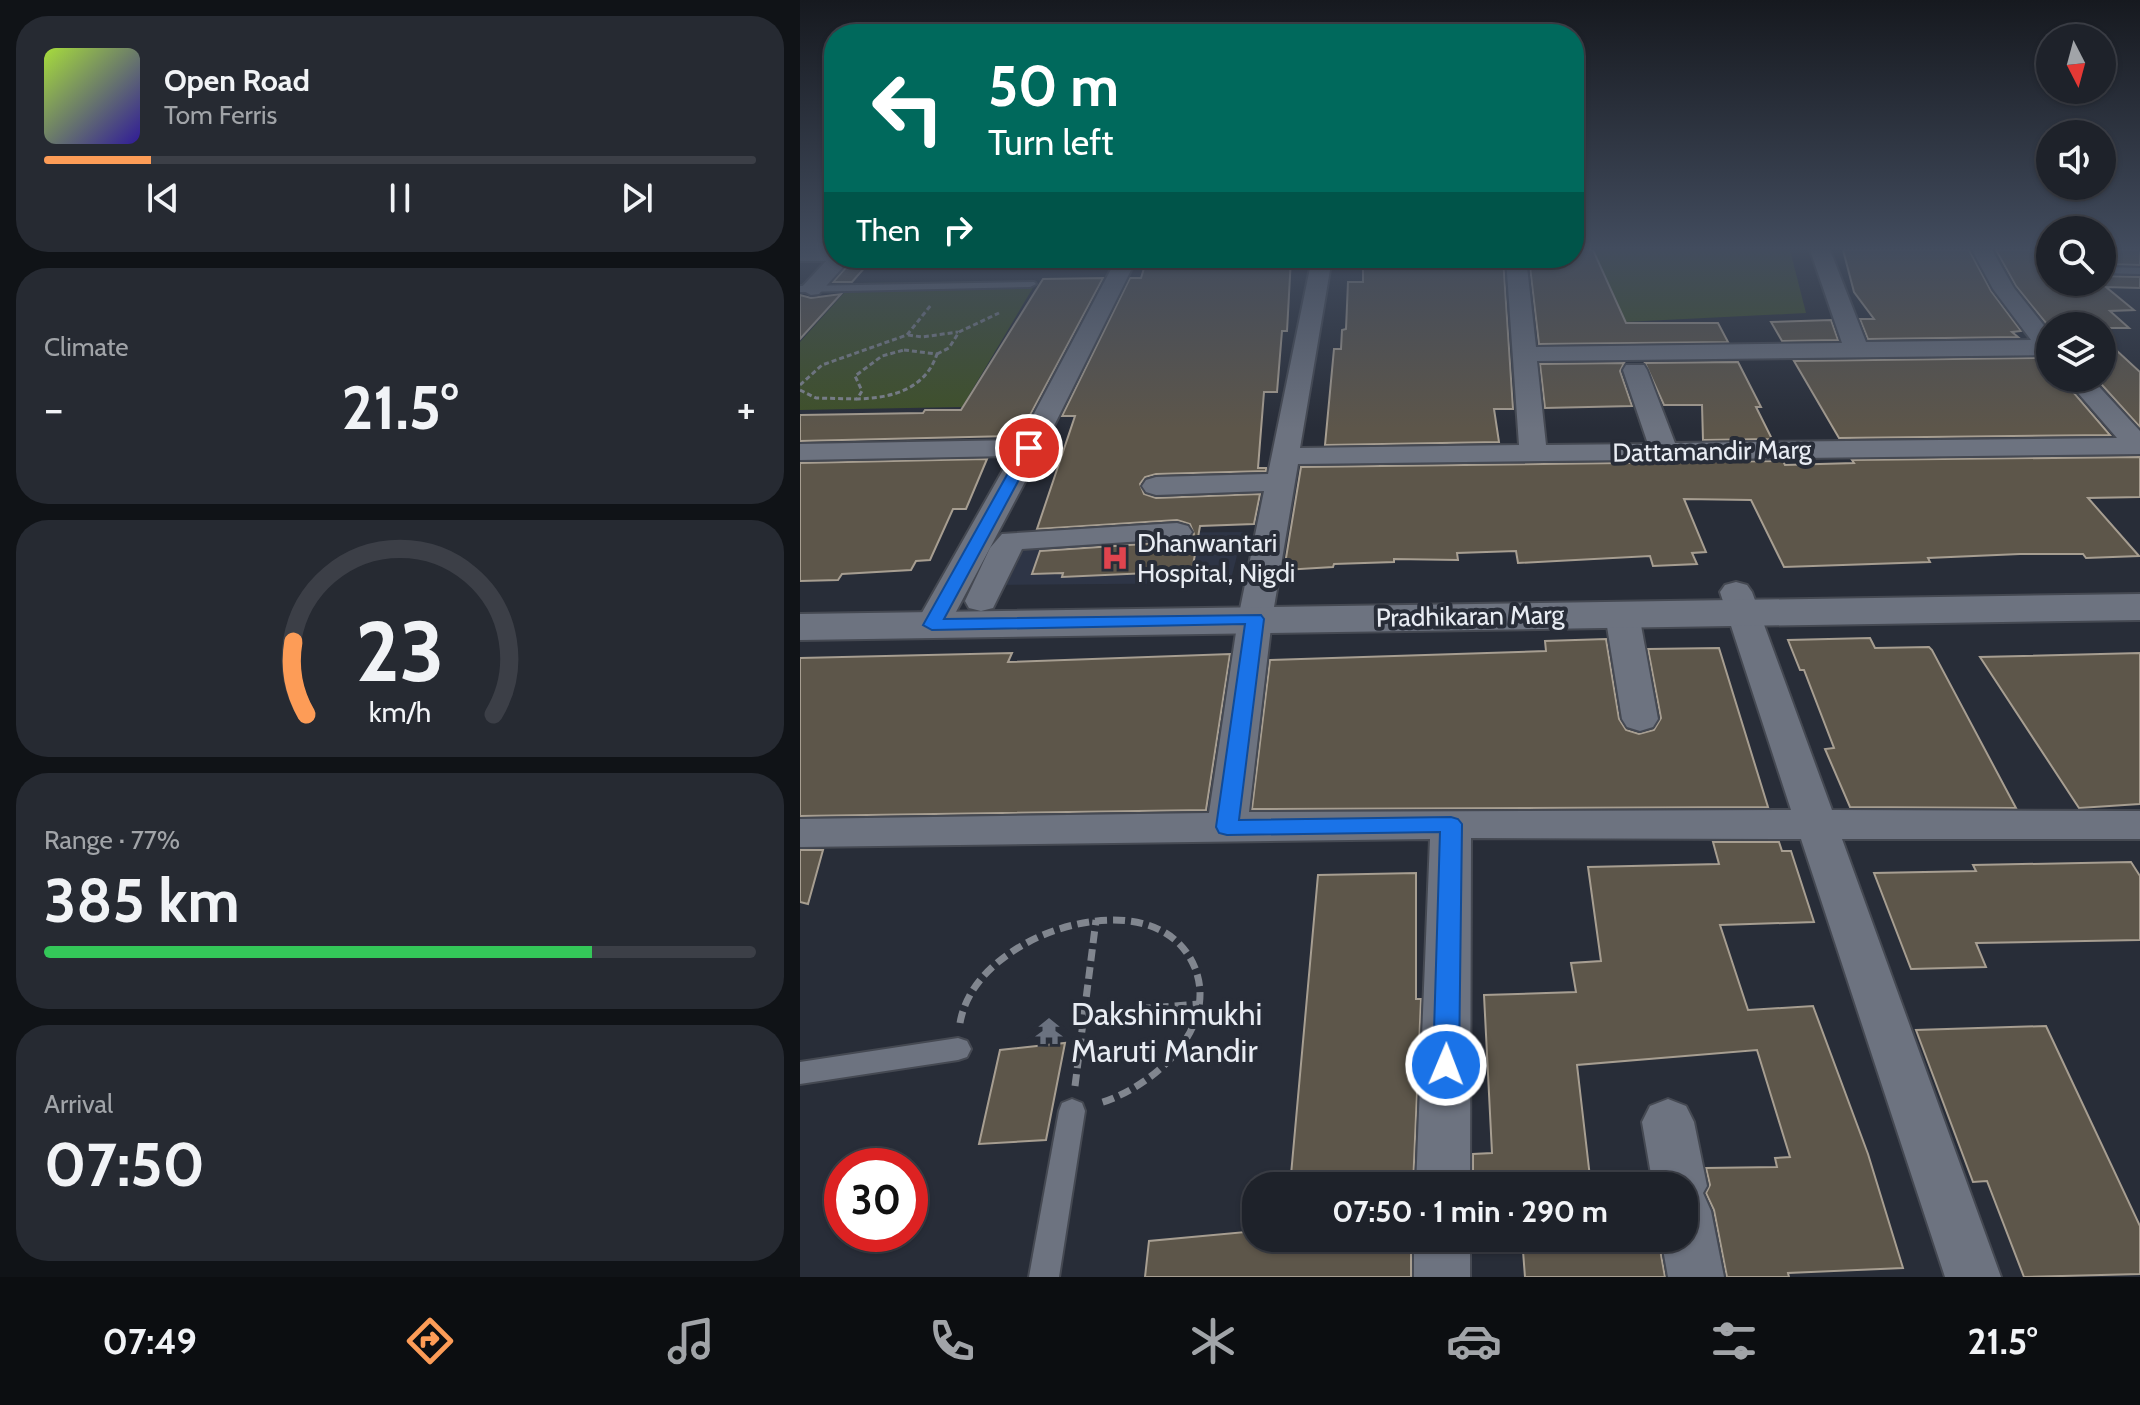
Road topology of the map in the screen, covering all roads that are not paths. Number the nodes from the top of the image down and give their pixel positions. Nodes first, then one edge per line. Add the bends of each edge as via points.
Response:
1 (1100, 310) edge
2 (1312, 310) edge
3 (1520, 310) edge
4 (1842, 310) edge
5 (2019, 310) edge
6 (2036, 332) edge
7 (2036, 348) edge
8 (1857, 351) junction
9 (1524, 354) junction
10 (1635, 370) dead end
11 (2090, 392) edge
12 (2140, 446) edge
13 (1029, 448) junction
14 (800, 452) edge
15 (1665, 452) junction
16 (1533, 453) junction
17 (1282, 469) junction
18 (1156, 486) dead end
19 (1177, 532) dead end
20 (2140, 586) edge
21 (1740, 602) junction
22 (800, 603) edge
23 (2140, 607) edge
24 (952, 609) junction
25 (1257, 609) junction
26 (1622, 614) junction
27 (800, 627) edge
28 (1640, 719) dead end
29 (1816, 823) junction
30 (1451, 824) junction
31 (2140, 825) edge
32 (1227, 827) junction
33 (800, 833) edge
34 (958, 1049) road end
35 (800, 1073) edge
36 (1072, 1111) road end
37 (1668, 1122) dead end
38 (1443, 1172) edge
39 (1677, 1172) edge
40 (1442, 1252) edge
41 (1691, 1252) edge
42 (1044, 1277) edge
43 (1442, 1277) edge
44 (1696, 1277) edge
45 (1973, 1277) edge

1 - 13 street
2 - 17 street
3 - 9 street
4 - 8 street
5 - 6 street
7 - 8 street
8 - 9 street
9 - 16 street
10 - 15 street
11 - 12 street
12 - 15 street, Dattamandir Marg
13 - 14 street
13 - 24 street
15 - 16 street, Dattamandir Marg
16 - 17 street, Dattamandir Marg
17 - 18 street, Dattamandir Marg
17 - 25 street
19 - 24 street via 1013,540
20 - 21 street, Pradhikaran Marg
21 - 23 street, Pradhikaran Marg
21 - 25 street, Pradhikaran Marg
21 - 26 street, Pradhikaran Marg
21 - 29 street
22 - 24 street, Pradhikaran Marg
24 - 25 street, Pradhikaran Marg
24 - 27 street, Pradhikaran Marg
25 - 26 street, Pradhikaran Marg
25 - 32 street
26 - 28 street
29 - 30 street
29 - 31 street
29 - 45 street
30 - 32 street
30 - 38 street
32 - 33 street
34 - 35 lane
36 - 42 lane
37 - 39 street
40 - 43 street
41 - 44 street

